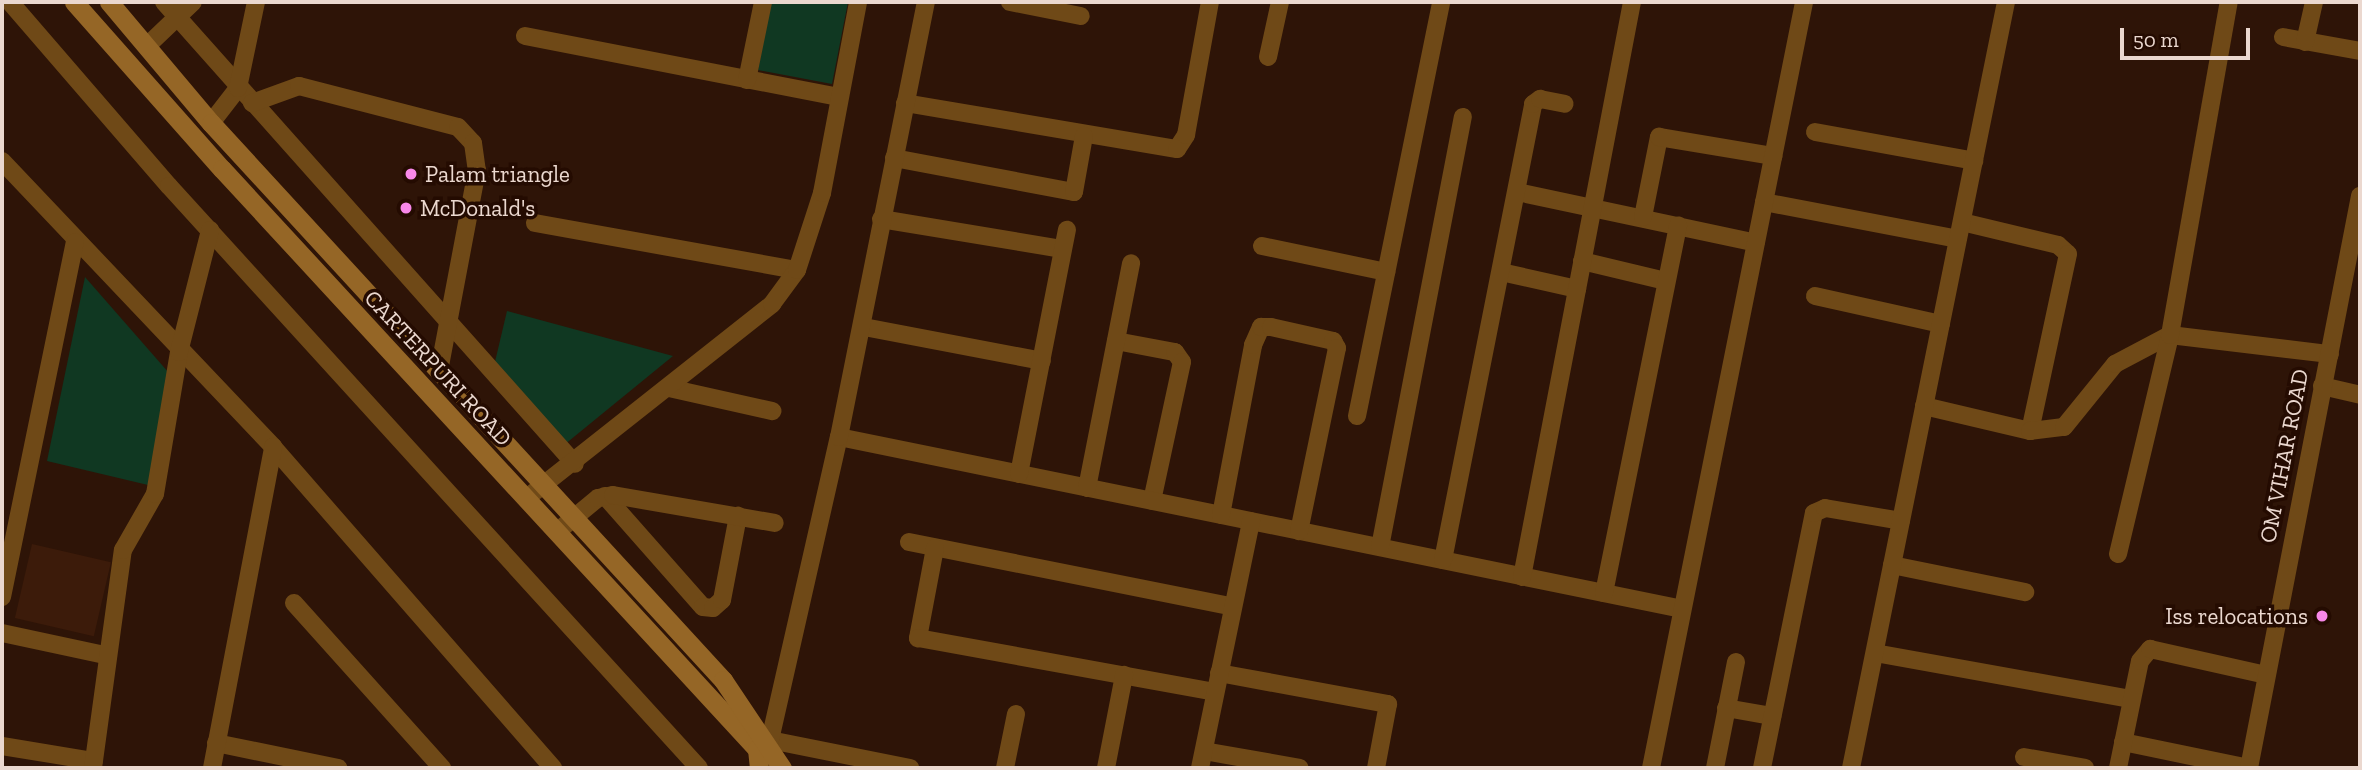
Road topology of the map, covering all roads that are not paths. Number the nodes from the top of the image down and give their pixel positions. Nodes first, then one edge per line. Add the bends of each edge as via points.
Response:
1 (10, 2) edge
2 (75, 2) edge
3 (109, 2) edge
4 (164, 2) edge
5 (193, 2) edge
6 (256, 2) edge
7 (763, 2) edge
8 (858, 2) edge
9 (926, 2) edge
10 (1010, 2) edge
11 (1210, 2) edge
12 (1280, 2) edge
13 (1441, 2) edge
14 (1632, 2) edge
15 (1804, 2) edge
16 (2006, 2) edge
17 (2229, 2) edge
18 (2314, 2) edge
19 (1081, 16) dead end
20 (178, 17) junction
21 (525, 36) dead end
22 (2283, 37) dead end
23 (2305, 42) junction
24 (148, 45) junction
25 (2360, 51) edge
26 (1268, 57) dead end
27 (747, 80) junction
28 (239, 88) junction
29 (838, 97) junction
30 (252, 103) junction
31 (905, 103) junction
32 (1565, 104) dead end
33 (1463, 117) dead end
34 (211, 123) junction
35 (1815, 132) dead end
36 (1084, 136) junction
37 (1773, 156) junction
38 (894, 158) junction
39 (2, 161) edge
40 (1974, 161) junction
41 (1517, 192) junction
42 (2360, 196) edge
43 (1764, 202) junction
44 (1592, 206) junction
45 (2358, 216) edge
46 (1643, 217) junction
47 (881, 219) junction
48 (535, 223) dead end
49 (1678, 225) junction
50 (209, 230) junction
51 (1067, 230) dead end
52 (1960, 230) junction
53 (75, 242) junction
54 (1756, 243) junction
55 (1262, 246) dead end
56 (1063, 249) junction
57 (1582, 261) junction
58 (1131, 262) dead end
59 (797, 270) junction
60 (1386, 272) junction
61 (1501, 272) junction
62 (1666, 281) junction
63 (1577, 289) junction
64 (1815, 296) dead end
65 (450, 324) junction
66 (1941, 324) junction
67 (864, 327) junction
68 (2171, 335) junction
69 (1116, 341) junction
70 (179, 352) junction
71 (2330, 354) junction
72 (1042, 361) junction
73 (439, 371) junction
74 (2322, 386) junction
75 (669, 388) junction
76 (2360, 395) edge
77 (1924, 406) junction
78 (772, 411) dead end
79 (1357, 416) dead end
80 (2030, 431) junction
81 (839, 437) junction
82 (273, 447) junction
83 (575, 464) junction
84 (1019, 474) junction
85 (542, 487) junction
86 (1087, 488) junction
87 (605, 496) junction
88 (525, 499) junction
89 (1152, 501) junction
90 (1221, 515) junction
91 (738, 516) junction
92 (573, 518) junction
93 (1251, 521) junction
94 (1901, 521) junction
95 (775, 523) dead end
96 (1299, 531) junction
97 (556, 533) junction
98 (909, 542) dead end
99 (1380, 547) junction
100 (935, 548) junction
101 (2118, 554) dead end
102 (1443, 561) junction
103 (1892, 565) junction
104 (1522, 577) junction
105 (2025, 592) dead end
106 (1604, 593) junction
107 (2, 597) edge
108 (294, 603) dead end
109 (1233, 607) junction
110 (1682, 609) junction
111 (2, 633) edge
112 (1875, 653) junction
113 (105, 655) junction
114 (1736, 662) dead end
115 (1219, 673) junction
116 (2266, 675) junction
117 (1124, 676) junction
118 (1215, 692) junction
119 (2130, 699) junction
120 (1726, 708) junction
121 (1016, 714) dead end
122 (1772, 716) junction
123 (2123, 742) junction
124 (216, 743) junction
125 (2, 746) edge
126 (763, 750) edge
127 (2024, 757) dead end
128 (1202, 760) edge
129 (93, 764) edge
130 (212, 768) edge
131 (338, 768) edge
132 (442, 768) edge
133 (553, 768) edge
134 (699, 768) edge
135 (782, 768) edge
136 (910, 768) edge
137 (1005, 768) edge
138 (1106, 768) edge
139 (1300, 768) edge
140 (1376, 768) edge
141 (1651, 768) edge
142 (1715, 768) edge
143 (1762, 768) edge
144 (1852, 768) edge
145 (2085, 768) edge
146 (2118, 768) edge
147 (2249, 768) edge

1 - 50 street
2 - 88 main road, CARTERPURI ROAD
3 - 24 main road, CARTERPURI ROAD
4 - 20 street
5 - 20 street
6 - 28 street
7 - 27 street
8 - 29 street
9 - 31 street
10 - 19 street
11 - 36 street via 1183,143 1163,151
12 - 26 street
13 - 60 street
14 - 44 street
15 - 37 street
16 - 40 street
17 - 68 street
18 - 23 street
20 - 24 street
20 - 28 street
21 - 27 street
22 - 23 street
23 - 25 street
24 - 34 main road, CARTERPURI ROAD
27 - 29 street
28 - 30 street
28 - 34 street
29 - 59 street via 822,193
30 - 65 street
30 - 65 street via 299,86 458,127 473,143 477,170
31 - 36 street
31 - 38 street
32 - 41 street via 1534,102
33 - 99 street
34 - 73 main road, CARTERPURI ROAD
35 - 40 street
36 - 38 street via 1074,192
37 - 43 street
37 - 46 street via 1659,137
38 - 47 street
39 - 53 street
40 - 52 street
41 - 44 street
41 - 61 street
42 - 45 street
43 - 52 street
43 - 54 street
44 - 46 street
44 - 57 street
45 - 71 street
46 - 49 street
47 - 56 street
47 - 67 street
48 - 59 street
49 - 54 street
49 - 62 street
50 - 70 street
50 - 134 street
51 - 56 street
52 - 66 street
52 - 80 street via 2058,244 2068,254
53 - 70 street
53 - 107 street
54 - 110 street
55 - 60 street
56 - 72 street
57 - 62 street
57 - 63 street
58 - 69 street
59 - 75 street via 772,304
60 - 79 street
61 - 63 street
61 - 102 street
62 - 106 street
63 - 104 street
64 - 66 street
65 - 73 street
65 - 83 street
66 - 77 street
67 - 72 street
67 - 81 street
68 - 71 street, OM VIHAR ROAD
68 - 80 street via 2115,364 2064,427
68 - 101 street
69 - 86 street
69 - 89 street via 1175,352 1182,362
70 - 82 street
70 - 113 street via 155,494 123,550
71 - 74 street, OM VIHAR ROAD
72 - 84 street
73 - 85 main road, CARTERPURI ROAD
74 - 76 street
74 - 116 street, OM VIHAR ROAD
75 - 78 street
75 - 83 street
77 - 80 street
77 - 94 street
81 - 84 street
81 - 126 street
82 - 124 street
82 - 133 street
83 - 85 street
84 - 86 street
85 - 88 street
85 - 92 main road, CARTERPURI ROAD
86 - 89 street
87 - 91 street
87 - 91 street via 703,607 713,608 722,600
87 - 92 street
88 - 97 main road, CARTERPURI ROAD
89 - 90 street
90 - 93 street
90 - 96 street via 1253,345 1261,327 1270,327 1334,341 1337,348
91 - 95 street
92 - 97 street
92 - 126 main road, CARTERPURI ROAD via 723,680
93 - 96 street
93 - 109 street
94 - 103 street
94 - 122 street via 1825,508 1814,513
96 - 99 street
97 - 126 main road, CARTERPURI ROAD
98 - 100 street
99 - 102 street
100 - 109 street
100 - 117 street via 918,638
102 - 104 street
103 - 105 street
103 - 112 street
104 - 106 street
106 - 110 street
108 - 132 street
109 - 115 street
110 - 141 street
111 - 113 street
112 - 119 street
112 - 144 street
113 - 129 street
114 - 120 street
115 - 118 street
115 - 140 street via 1388,704
116 - 119 street via 2150,649 2140,661
116 - 147 street, OM VIHAR ROAD
117 - 118 street
117 - 138 street
118 - 128 street
119 - 123 street
120 - 122 street
120 - 142 street
121 - 137 street
122 - 143 street
123 - 146 street
123 - 147 street
124 - 130 street
124 - 131 street
125 - 129 street
126 - 135 main road, CARTERPURI ROAD
126 - 136 street
127 - 145 street
128 - 139 street

